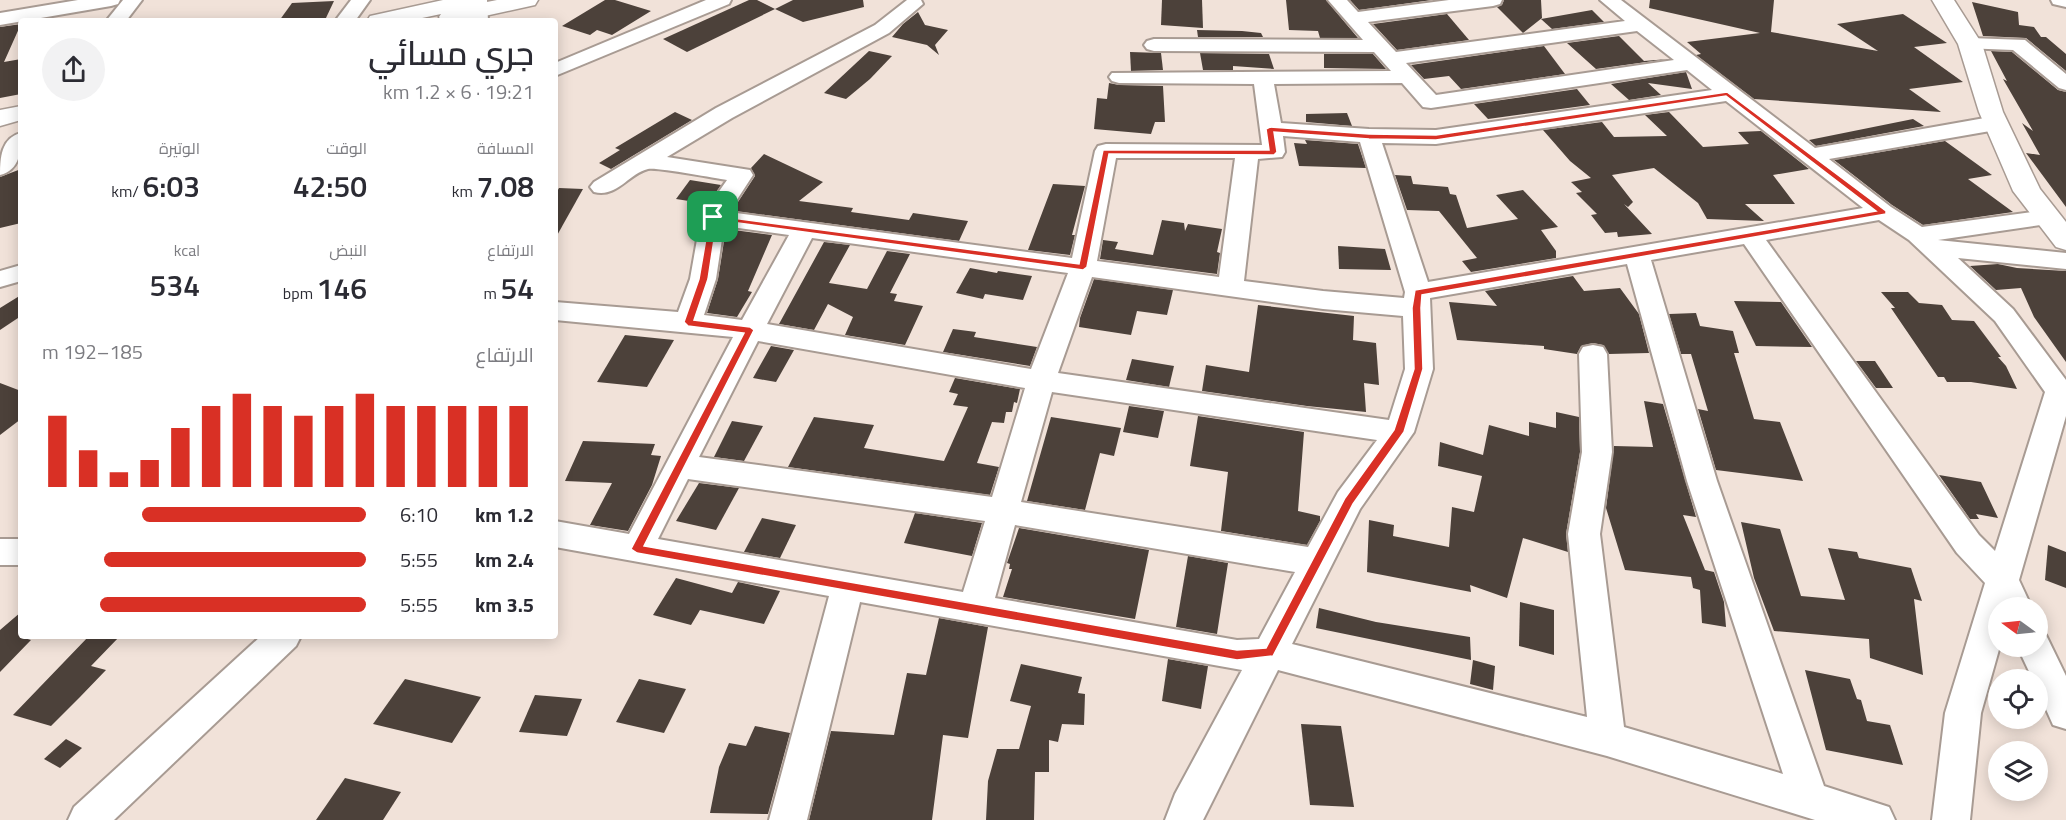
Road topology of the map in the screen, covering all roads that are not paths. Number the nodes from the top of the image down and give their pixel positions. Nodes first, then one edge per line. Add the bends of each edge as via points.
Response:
1 (111, 0) edge
2 (133, 0) edge
3 (362, 0) edge
4 (527, 0) edge
5 (722, 0) edge
6 (1337, 0) edge
7 (1493, 0) edge
8 (1609, 0) edge
9 (1943, 0) edge
10 (2060, 0) edge
11 (2066, 1) edge
12 (914, 3) dead end
13 (476, 8) edge
14 (118, 18) edge
15 (347, 18) edge
16 (401, 18) edge
17 (441, 18) edge
18 (1355, 18) junction
19 (0, 19) edge
20 (1641, 25) junction
21 (1970, 44) junction
22 (1154, 45) dead end
23 (1385, 52) junction
24 (1693, 63) junction
25 (558, 69) edge
26 (1119, 77) dead end
27 (1408, 77) junction
28 (1263, 78) junction
29 (2066, 84) edge
30 (1727, 94) junction
31 (18, 101) edge
32 (0, 104) edge
33 (18, 114) edge
34 (0, 118) edge
35 (1996, 123) junction
36 (1270, 129) junction
37 (1369, 136) junction
38 (18, 144) edge
39 (1247, 153) junction
40 (1809, 156) junction
41 (644, 161) junction
42 (0, 168) edge
43 (602, 187) dead end
44 (1883, 212) junction
45 (713, 217) junction
46 (2047, 217) junction
47 (804, 230) junction
48 (1750, 235) junction
49 (1925, 241) junction
50 (2066, 241) edge
51 (1637, 255) junction
52 (2066, 261) edge
53 (1083, 267) junction
54 (18, 274) edge
55 (0, 279) edge
56 (1230, 287) junction
57 (1417, 300) junction
58 (558, 311) edge
59 (688, 322) junction
60 (750, 330) junction
61 (1593, 354) dead end
62 (1041, 381) junction
63 (1399, 432) junction
64 (680, 466) junction
65 (1003, 511) junction
66 (558, 535) edge
67 (637, 549) junction
68 (0, 552) edge
69 (18, 552) edge
70 (1317, 562) junction
71 (848, 586) junction
72 (2009, 594) edge
73 (975, 609) junction
74 (281, 639) edge
75 (1269, 653) junction
76 (2039, 657) edge
77 (2066, 713) edge
78 (1607, 739) junction
79 (1955, 783) junction
80 (1810, 800) junction
81 (87, 820) edge
82 (788, 820) edge
83 (1184, 820) edge
84 (1876, 820) edge
85 (1951, 820) edge
86 (1970, 820) edge

1 - 19 street
2 - 14 street
3 - 15 street
4 - 13 main road
5 - 25 street
6 - 18 street
7 - 18 street
8 - 20 street
9 - 21 main road
10 - 11 street
12 - 41 street via 882,29 724,113
13 - 16 main road
13 - 17 main road
18 - 23 street
20 - 23 street
20 - 24 street
21 - 29 street via 2018,44
21 - 35 main road
22 - 23 street
23 - 27 street
24 - 27 street via 1431,102
24 - 30 street
26 - 28 street
27 - 28 street
28 - 36 street
30 - 37 street via 1436,137
30 - 40 street
31 - 32 main road
33 - 34 main road
35 - 40 street
35 - 46 main road via 2026,191
36 - 37 street
36 - 39 street via 1274,152
37 - 57 street
38 - 42 street
39 - 53 street via 1106,152
39 - 56 street
40 - 44 street
41 - 43 street
41 - 45 street via 742,175
44 - 48 street
44 - 49 street
45 - 47 street
45 - 59 street via 703,279
46 - 49 street
46 - 50 main road
47 - 53 street
47 - 60 street
48 - 51 street
48 - 72 street via 1968,544
49 - 52 street
49 - 72 street via 2004,315 2059,391
51 - 57 street
51 - 80 street via 1702,481
53 - 56 street
53 - 62 street
54 - 55 street
56 - 57 street via 1323,300
57 - 63 street via 1419,369
58 - 59 street
59 - 60 street
60 - 62 street
60 - 64 street
61 - 78 street via 1597,452 1584,534
62 - 63 street
62 - 65 street
63 - 70 street via 1349,501
64 - 65 street
64 - 67 street
65 - 70 street
65 - 73 street
66 - 67 street
67 - 71 street
68 - 69 street
70 - 75 street
71 - 73 street
71 - 82 street
72 - 79 street via 1963,713
73 - 75 street via 1237,655
74 - 81 street
75 - 78 street
75 - 83 street
76 - 77 street
78 - 80 street
79 - 85 street
79 - 86 street
80 - 84 street

